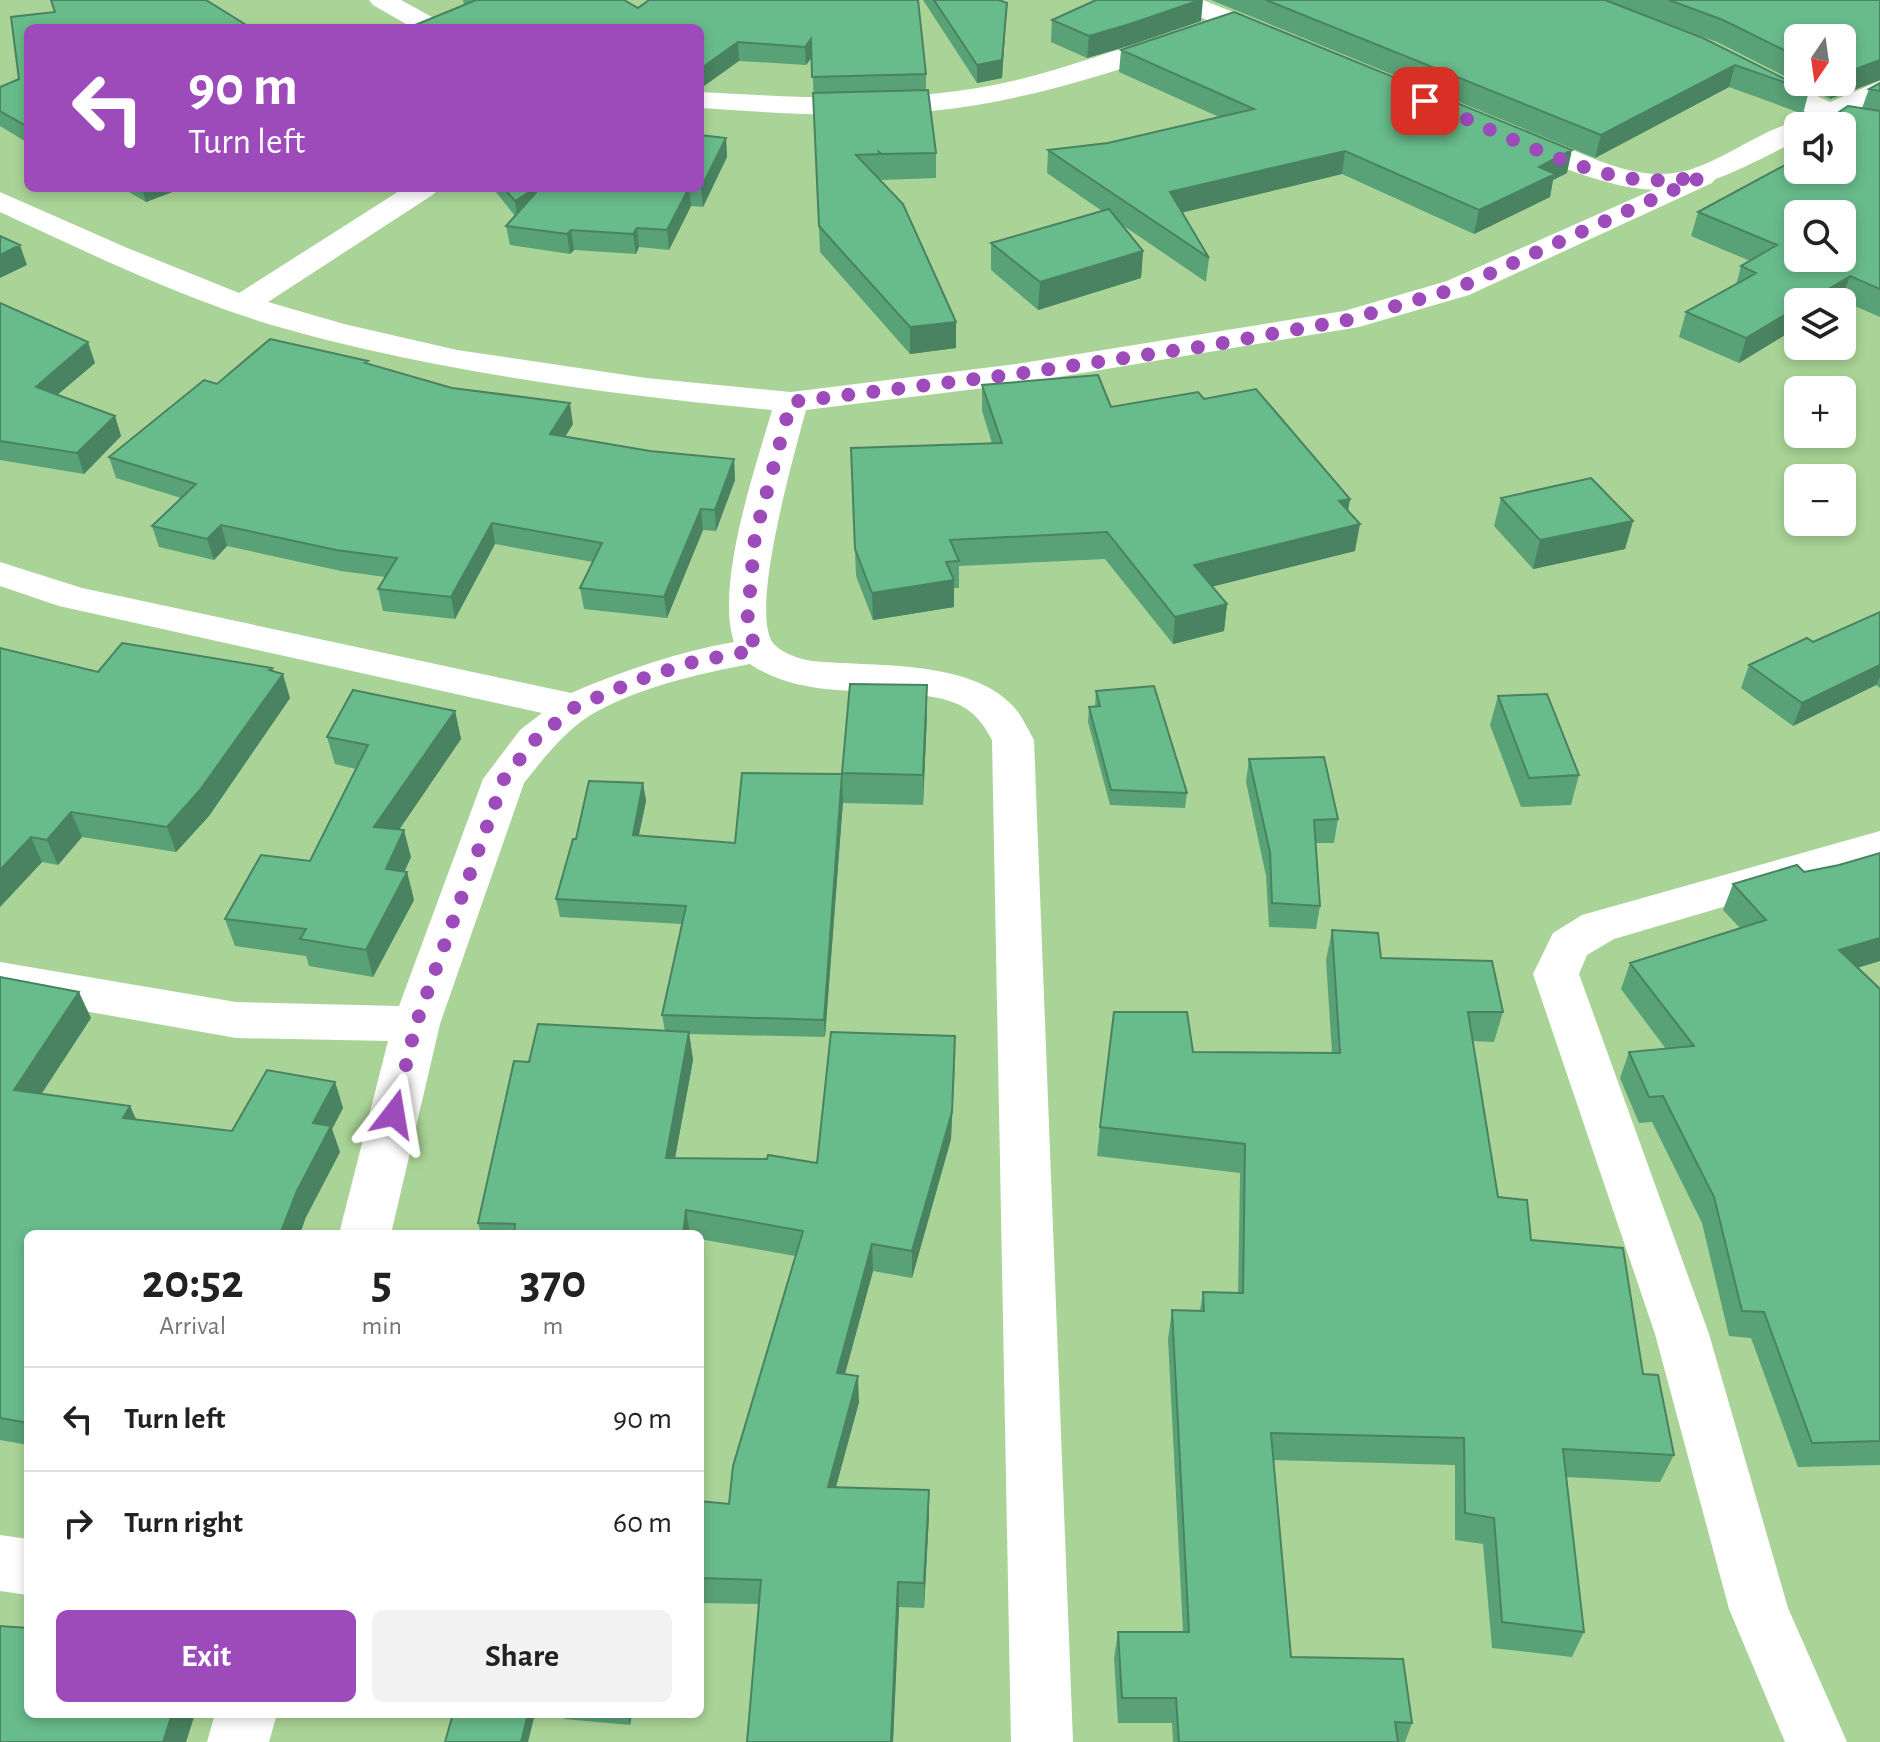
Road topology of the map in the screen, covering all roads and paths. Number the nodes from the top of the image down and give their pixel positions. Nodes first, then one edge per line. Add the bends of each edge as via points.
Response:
1 (382, 0) edge
2 (1181, 0) edge
3 (1232, 21) junction
4 (425, 24) edge
5 (1304, 51) edge
6 (1734, 65) edge
7 (1880, 89) edge
8 (704, 100) edge
9 (1797, 112) edge
10 (1831, 112) edge
11 (1856, 123) edge
12 (1870, 123) edge
13 (1491, 128) edge
14 (1784, 135) edge
15 (1702, 177) junction
16 (418, 192) edge
17 (0, 201) edge
18 (242, 305) junction
19 (791, 402) junction
20 (0, 573) edge
21 (756, 650) junction
22 (575, 707) junction
23 (1880, 846) edge
24 (0, 979) edge
25 (416, 1024) junction
26 (366, 1230) edge
27 (0, 1563) edge
28 (24, 1566) edge
29 (245, 1718) edge
30 (238, 1742) edge
31 (1042, 1742) edge
32 (1816, 1742) edge

1 - 4 street
2 - 3 street
3 - 5 street
3 - 8 street via 1053,79 934,103 823,107
6 - 9 street
7 - 10 street
11 - 12 street
13 - 15 street via 1591,170 1666,181
14 - 15 street
15 - 19 street via 1458,288 1348,320 1060,367
16 - 18 street
17 - 18 street
18 - 19 street via 457,360 646,388
19 - 21 street via 755,536 747,624
20 - 22 street via 73,598
21 - 22 street via 693,662
21 - 31 street via 786,668 831,677 923,682 966,692 997,712 1013,740
22 - 25 street via 535,740 504,779
23 - 32 street via 1598,927 1569,945 1556,974 1682,1334 1759,1609
24 - 25 street via 236,1020
25 - 26 street
27 - 28 street
29 - 30 street

